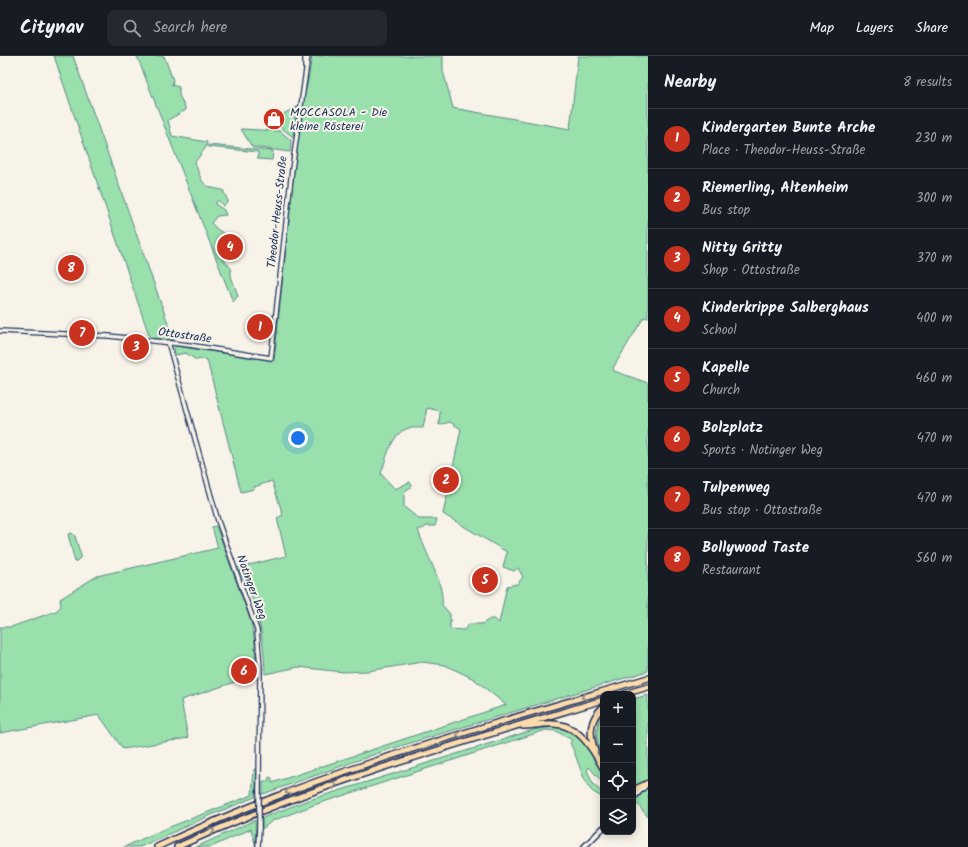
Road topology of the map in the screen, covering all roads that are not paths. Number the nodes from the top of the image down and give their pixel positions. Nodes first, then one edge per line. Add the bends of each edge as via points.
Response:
1 (307, 56) edge
2 (0, 331) edge
3 (168, 342) junction
4 (271, 358) joint
5 (648, 678) edge
6 (648, 687) edge
7 (634, 691) edge
8 (600, 701) edge
9 (600, 710) edge
10 (518, 725) junction
11 (598, 758) junction
12 (600, 763) edge
13 (648, 783) edge
14 (636, 789) edge
15 (636, 795) edge
16 (600, 831) edge
17 (157, 847) edge
18 (177, 847) edge
19 (258, 847) edge
20 (584, 847) edge

1 - 4 street, Theodor-Heuss-Straße
2 - 3 street, Ottostraße via 109,336
3 - 4 street, Ottostraße
3 - 19 street, Notinger Weg, bridge via 218,521 257,630 260,667
5 -> 17 highway via 467,732 324,779
6 - 7 highway
8 - 10 highway
9 - 11 highway via 595,715 590,729
10 - 11 highway via 564,725 579,734
18 -> 10 highway via 327,787
11 - 12 highway
13 - 14 highway
13 - 15 main road
16 - 20 main road

